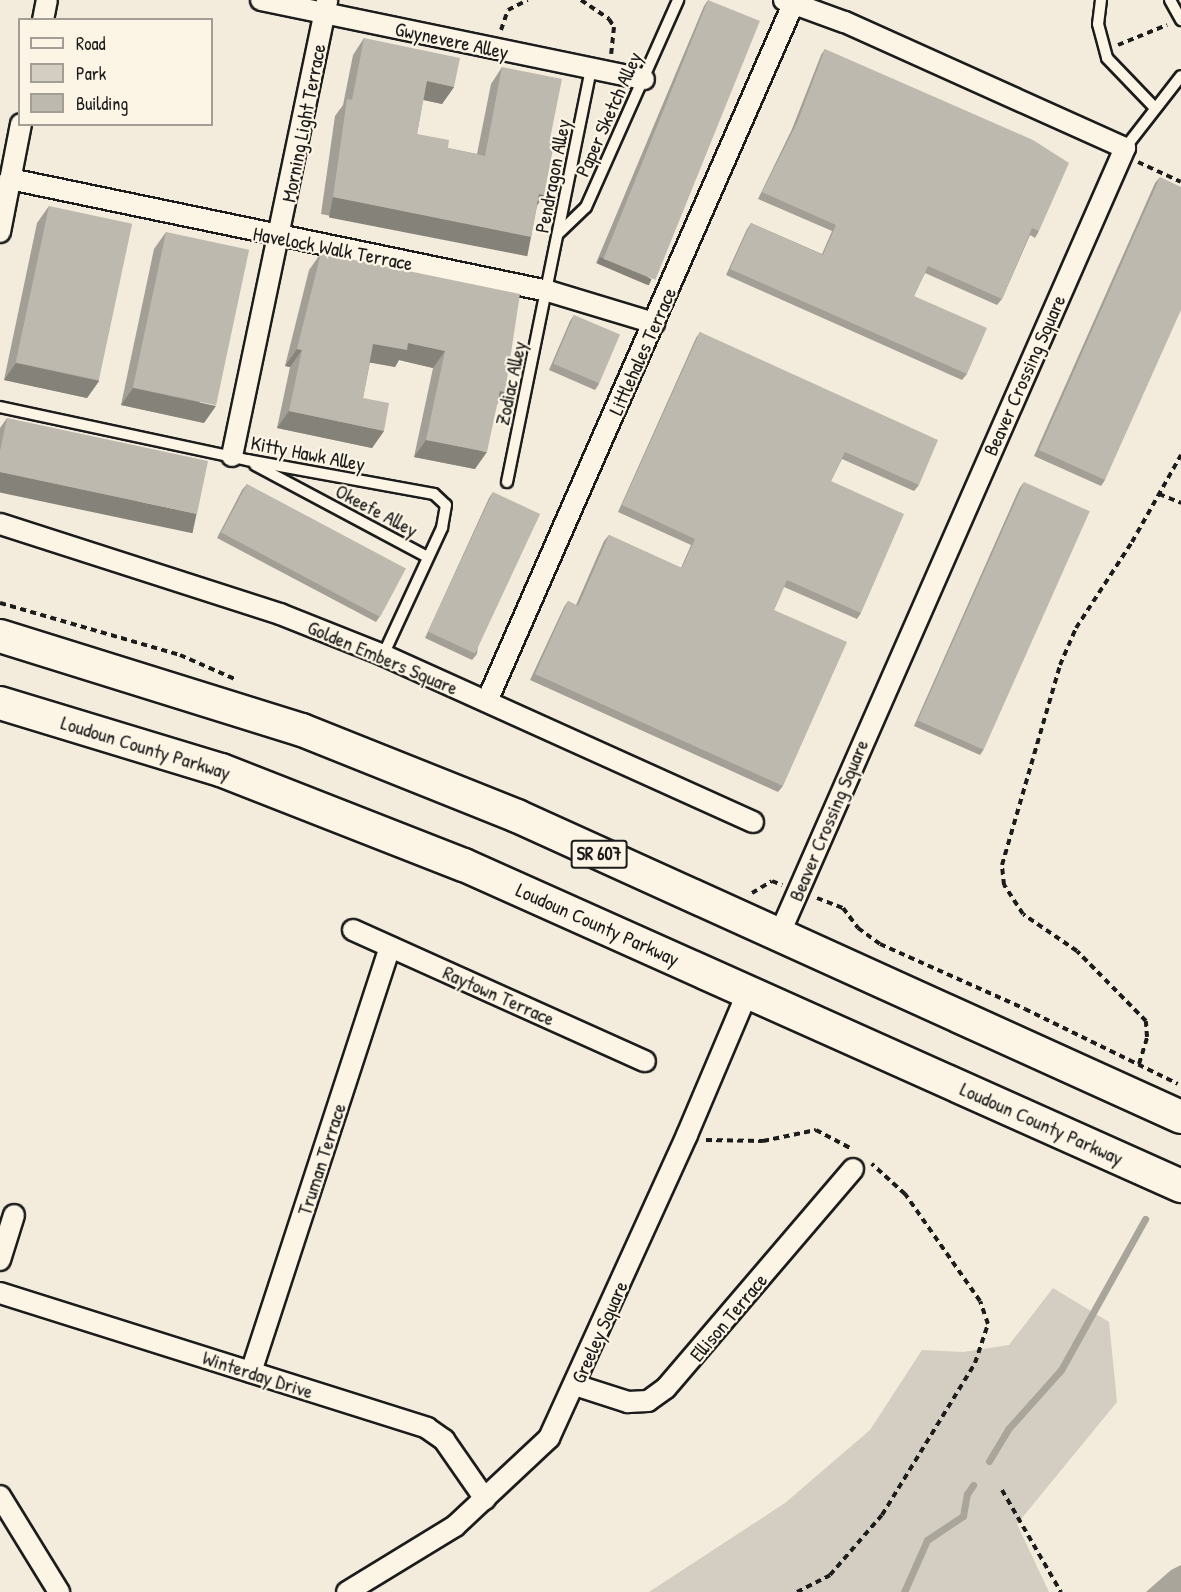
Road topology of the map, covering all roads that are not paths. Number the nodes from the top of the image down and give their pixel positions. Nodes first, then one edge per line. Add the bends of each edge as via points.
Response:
1 (47, 0) edge
2 (261, 0) edge
3 (678, 0) edge
4 (1101, 0) edge
5 (1170, 0) edge
6 (791, 1) edge
7 (325, 7) edge
8 (43, 18) edge
9 (1181, 20) edge
10 (591, 68) junction
11 (1181, 76) edge
12 (644, 80) junction
13 (1155, 108) junction
14 (21, 126) edge
15 (1130, 154) junction
16 (10, 179) junction
17 (0, 232) edge
18 (559, 234) junction
19 (280, 238) junction
20 (548, 291) junction
21 (654, 324) junction
22 (0, 407) edge
23 (240, 458) junction
24 (507, 482) dead end
25 (0, 524) edge
26 (427, 557) junction
27 (0, 636) edge
28 (383, 655) junction
29 (487, 701) junction
30 (0, 703) edge
31 (753, 822) dead end
32 (353, 930) dead end
33 (779, 935) junction
34 (390, 947) junction
35 (748, 991) junction
36 (645, 1061) dead end
37 (1181, 1117) edge
38 (860, 1160) road end
39 (1181, 1186) edge
40 (14, 1215) dead end
41 (0, 1260) edge
42 (0, 1293) edge
43 (251, 1372) junction
44 (575, 1386) junction
45 (0, 1496) edge
46 (485, 1499) junction
47 (59, 1592) edge
48 (347, 1592) edge

1 - 8 street
2 - 7 street, Gwynevere Alley
3 - 12 lane, Paper Sketch Alley
4 - 13 lane via 1098,24 1107,58
5 - 9 lane
6 - 15 street
6 - 21 street, Littlehales Terrace
7 - 10 street, Gwynevere Alley
7 - 19 street, Morning Light Terrace
10 - 12 street, Gwynevere Alley
10 - 18 lane, Pendragon Alley
11 - 13 lane
12 - 18 lane, Paper Sketch Alley via 586,207
13 - 15 lane
14 - 16 street
15 - 33 street, Beaver Crossing Square
16 - 17 street
16 - 19 street, Havelock Walk Terrace
18 - 20 lane, Pendragon Alley
19 - 20 street, Havelock Walk Terrace
19 - 23 street, Morning Light Terrace
20 - 21 street, Havelock Walk Terrace
20 - 24 lane, Zodiac Alley
21 - 29 street, Littlehales Terrace
22 - 23 lane, Kitty Hawk Alley
23 - 26 lane, Okeefe Alley
23 - 26 lane, Kitty Hawk Alley via 435,494 446,505 446,516
25 - 28 street, Golden Embers Square via 280,614
26 - 28 lane, Kitty Hawk Alley
27 - 33 main road, SR 607 via 302,730 517,816
28 - 29 street, Golden Embers Square
29 - 31 street, Golden Embers Square
30 - 35 main road, Loudoun County Parkway via 221,770 314,804 494,877
32 - 34 street, Raytown Terrace
33 - 37 main road, SR 607
34 - 36 street, Raytown Terrace
34 - 43 street, Truman Terrace
35 - 39 main road, Loudoun County Parkway
35 - 44 street, Greeley Square
38 - 44 street, Ellison Terrace via 666,1389 648,1401 628,1402
40 - 41 street
42 - 43 street, Winterday Drive
43 - 46 street, Winterday Drive via 427,1428 444,1440
44 - 46 street, Greeley Square via 549,1438
45 - 47 street
46 - 48 street, Greeley Square via 455,1526

